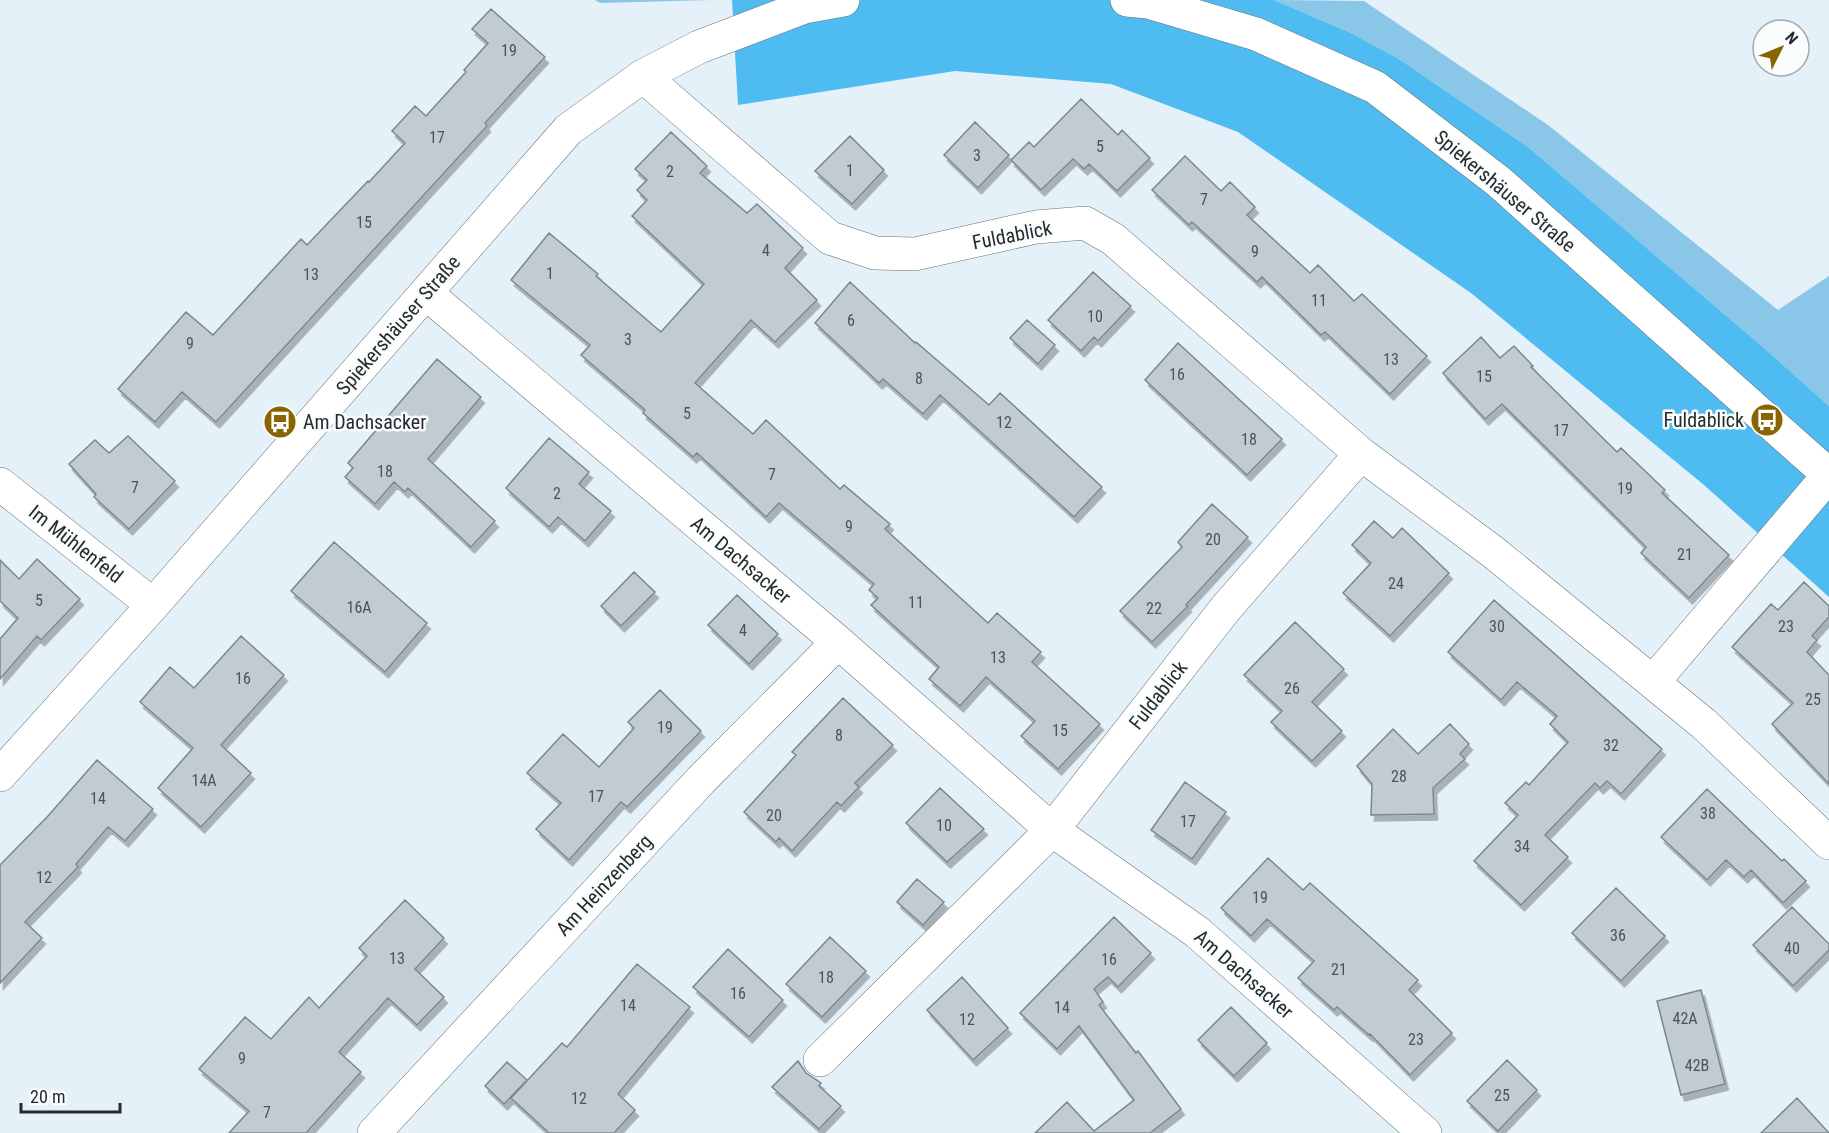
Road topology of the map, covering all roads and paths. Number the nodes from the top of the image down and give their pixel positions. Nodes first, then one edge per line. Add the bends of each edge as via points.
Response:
1 (843, 0) edge
2 (1126, 0) edge
3 (643, 76) junction
4 (426, 293) junction
5 (1361, 454) junction
6 (1829, 475) edge
7 (0, 484) edge
8 (153, 604) junction
9 (838, 642) junction
10 (1653, 682) junction
11 (0, 775) edge
12 (1052, 830) junction
13 (1829, 843) edge
14 (820, 1060) dead end
15 (374, 1133) edge
16 (1425, 1133) edge

1 - 3 street, Spiekershäuser Straße via 804,7 699,47
2 - 6 street, Spiekershäuser Straße via 1148,2 1256,34 1375,87 1498,181
3 - 4 street, Spiekershäuser Straße via 568,130
3 - 5 street, Fuldablick via 830,238 875,254 915,254 1036,227 1085,223 1113,239
4 - 8 street, Spiekershäuser Straße
4 - 9 street, Am Dachsacker
5 - 10 street, Fuldablick via 1493,552
5 - 12 street, Fuldablick via 1226,608
6 - 10 street
7 - 8 street, Im Mühlenfeld
8 - 11 street, Spiekershäuser Straße
9 - 12 street, Am Dachsacker
9 - 15 street, Am Heinzenberg via 694,788
10 - 13 street, Fuldablick via 1704,724
12 - 14 street
12 - 16 street, Am Dachsacker via 1197,932

